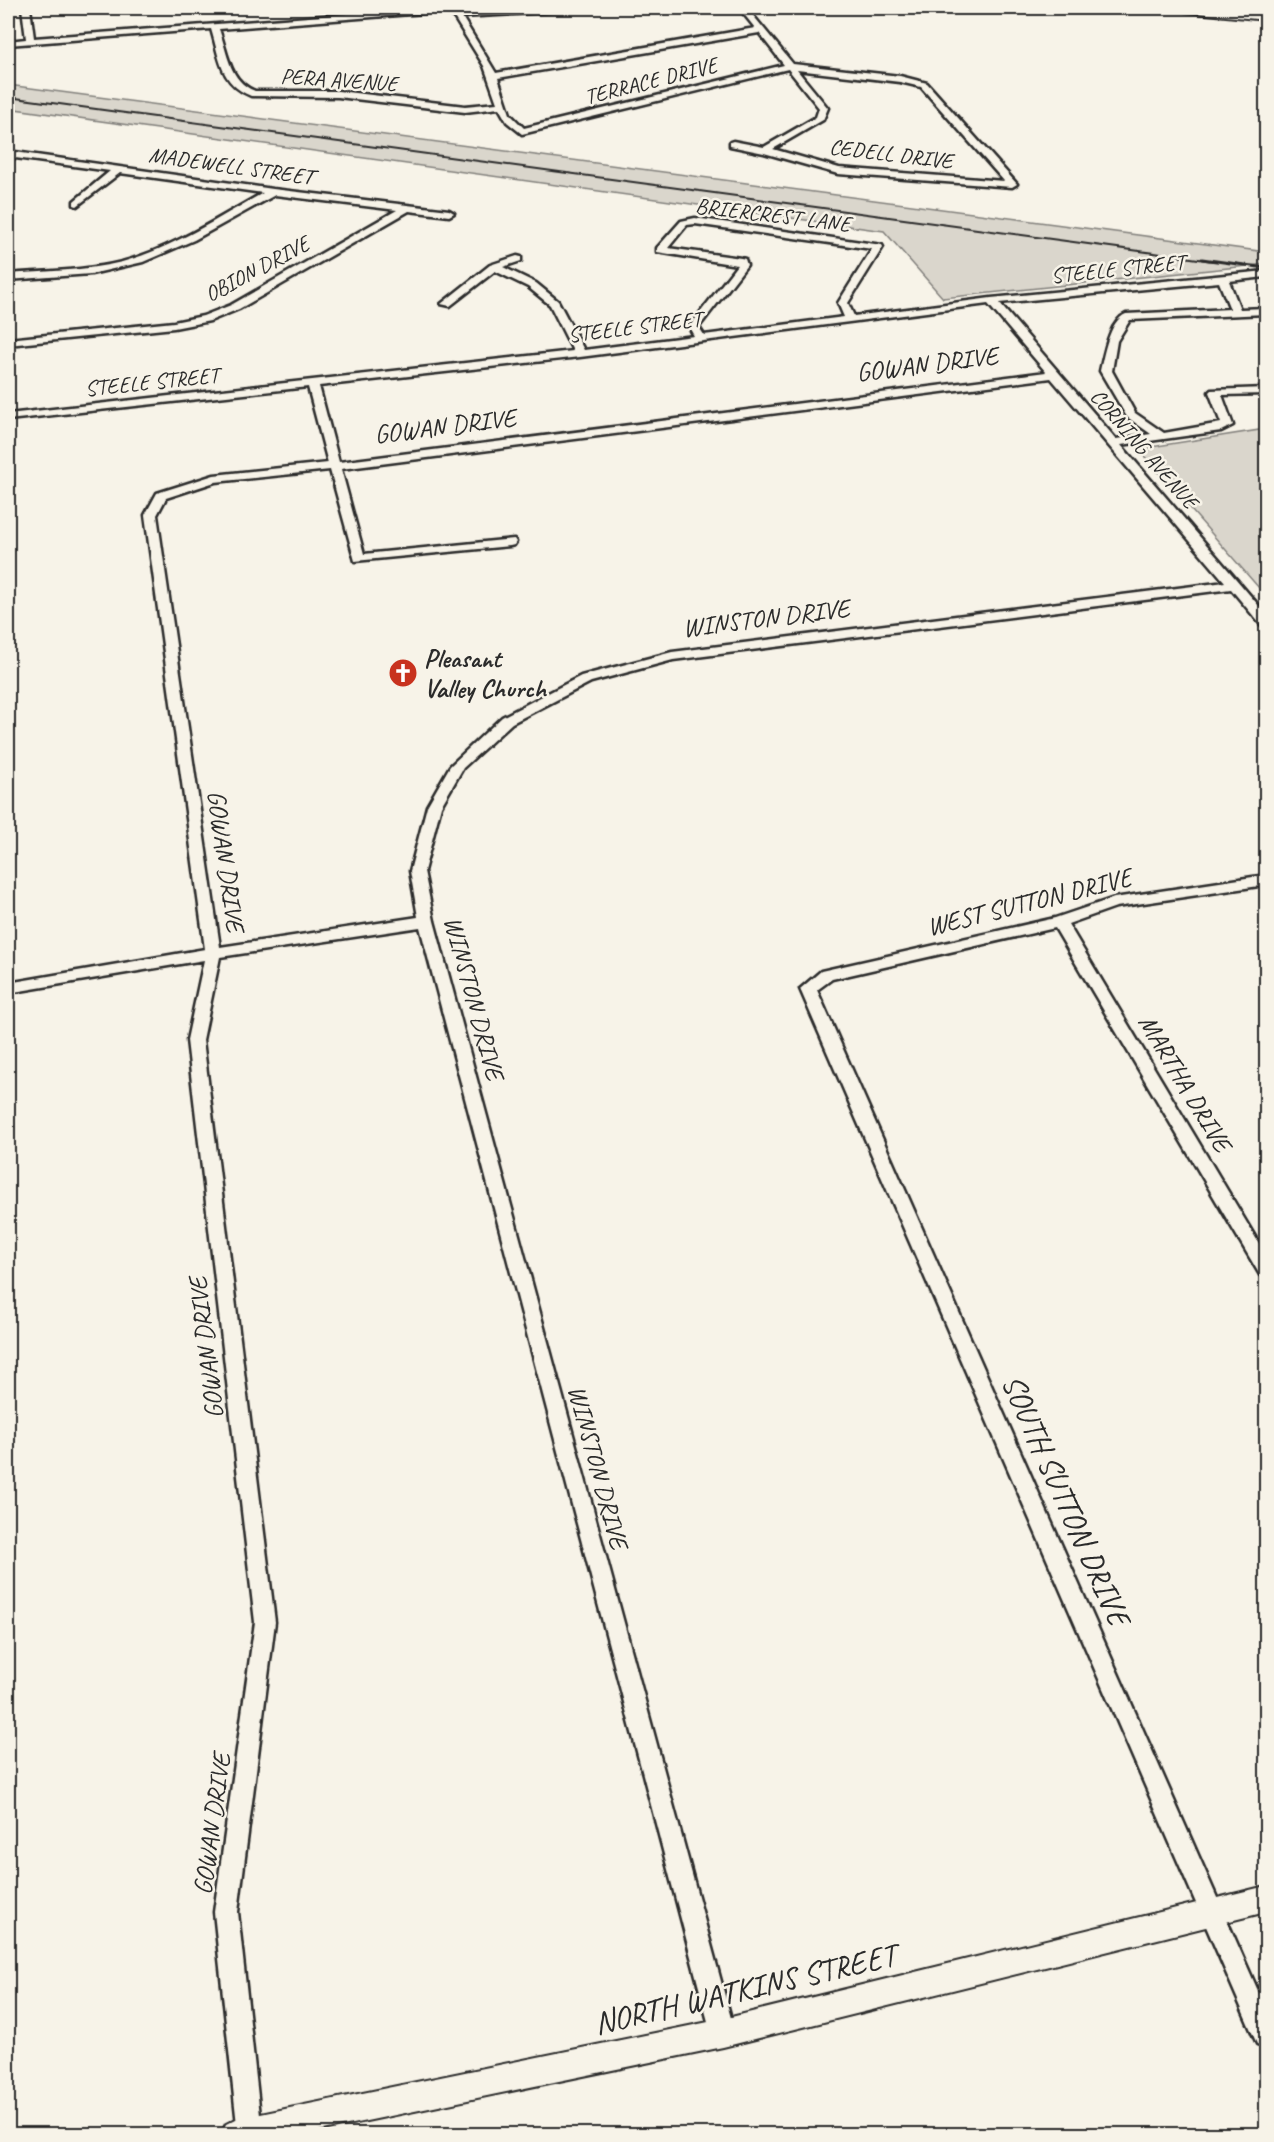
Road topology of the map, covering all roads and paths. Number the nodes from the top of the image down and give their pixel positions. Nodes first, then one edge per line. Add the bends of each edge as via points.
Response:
1 (26, 8) edge
2 (743, 8) edge
3 (1186, 8) edge
4 (1249, 8) edge
5 (568, 9) dead end
6 (454, 10) edge
7 (1266, 10) edge
8 (1266, 17) edge
9 (215, 28) junction
10 (760, 30) junction
11 (30, 41) junction
12 (8, 43) edge
13 (789, 66) junction
14 (493, 75) junction
15 (502, 105) junction
16 (733, 144) dead end
17 (765, 150) junction
18 (8, 154) edge
19 (118, 170) junction
20 (273, 192) junction
21 (78, 202) dead end
22 (407, 208) junction
23 (449, 213) dead end
24 (517, 259) dead end
25 (494, 267) junction
26 (1266, 274) edge
27 (8, 277) edge
28 (1222, 278) junction
29 (991, 301) junction
30 (446, 304) dead end
31 (1236, 311) junction
32 (1266, 311) edge
33 (850, 319) junction
34 (700, 338) junction
35 (8, 342) edge
36 (580, 354) junction
37 (1054, 374) junction
38 (313, 385) junction
39 (1266, 391) edge
40 (8, 417) edge
41 (1161, 436) junction
42 (1113, 443) junction
43 (336, 466) junction
44 (510, 542) dead end
45 (1235, 585) junction
46 (1266, 622) edge
47 (1264, 883) edge
48 (426, 921) junction
49 (1059, 922) junction
50 (213, 953) junction
51 (8, 988) edge
52 (808, 989) joint
53 (1266, 1270) edge
54 (1266, 1899) edge
55 (1212, 1912) junction
56 (723, 2033) junction
57 (1266, 2036) edge
58 (245, 2133) edge

1 - 11 street
2 - 10 street
3 - 8 highway
4 - 7 highway
5 - 6 street
6 - 9 street via 253,20
6 - 14 street
9 - 11 street
9 - 15 street, PERA AVENUE via 232,81 254,94 338,94 465,109
10 - 13 street
10 - 14 street
11 - 12 street
13 - 15 street, TERRACE DRIVE via 522,131 512,125
13 - 17 street via 824,108 820,118
13 - 17 street, CEDELL DRIVE via 924,85 1012,184 838,171
14 - 15 street
16 - 17 street, CEDELL DRIVE
18 - 19 street, MADEWELL STREET
19 - 20 street, MADEWELL STREET
19 - 21 street
20 - 22 street, MADEWELL STREET
20 - 27 street via 137,261
22 - 23 street, MADEWELL STREET
22 - 35 street, OBION DRIVE via 235,307 206,319
24 - 25 street
25 - 30 street
25 - 36 street via 532,285 554,303
26 - 28 street, STEELE STREET
28 - 29 street, STEELE STREET
28 - 31 street
29 - 33 street, STEELE STREET
29 - 37 street, CORNING AVENUE
31 - 32 street
31 - 41 street via 1126,317 1112,341 1106,371 1131,415
33 - 34 street, STEELE STREET
33 - 34 street, BRIERCREST LANE via 843,303 878,247 695,221 684,223 661,250 741,261 742,265 694,327
34 - 36 street, STEELE STREET
36 - 38 street, STEELE STREET
37 - 42 street, CORNING AVENUE
37 - 43 street, GOWAN DRIVE
38 - 40 street, STEELE STREET
38 - 43 street
39 - 41 street via 1215,392 1227,425
41 - 42 street
42 - 45 street, CORNING AVENUE
43 - 44 street via 359,558
43 - 50 street, GOWAN DRIVE via 214,479 161,496 151,515
45 - 46 street, CORNING AVENUE
45 - 48 street, WINSTON DRIVE via 672,656 586,679 507,720 457,766 434,806 417,871
47 - 49 street, WEST SUTTON DRIVE via 1113,903
48 - 50 street
48 - 56 street, WINSTON DRIVE
49 - 52 street, WEST SUTTON DRIVE via 827,975
49 - 53 street, MARTHA DRIVE
50 - 51 street
50 - 58 street, GOWAN DRIVE via 195,1040 265,1622 226,1912
52 - 55 street, SOUTH SUTTON DRIVE
54 - 55 main road, NORTH WATKINS STREET
55 - 56 main road, NORTH WATKINS STREET
55 - 57 street, SOUTH SUTTON DRIVE
56 - 58 main road, NORTH WATKINS STREET

